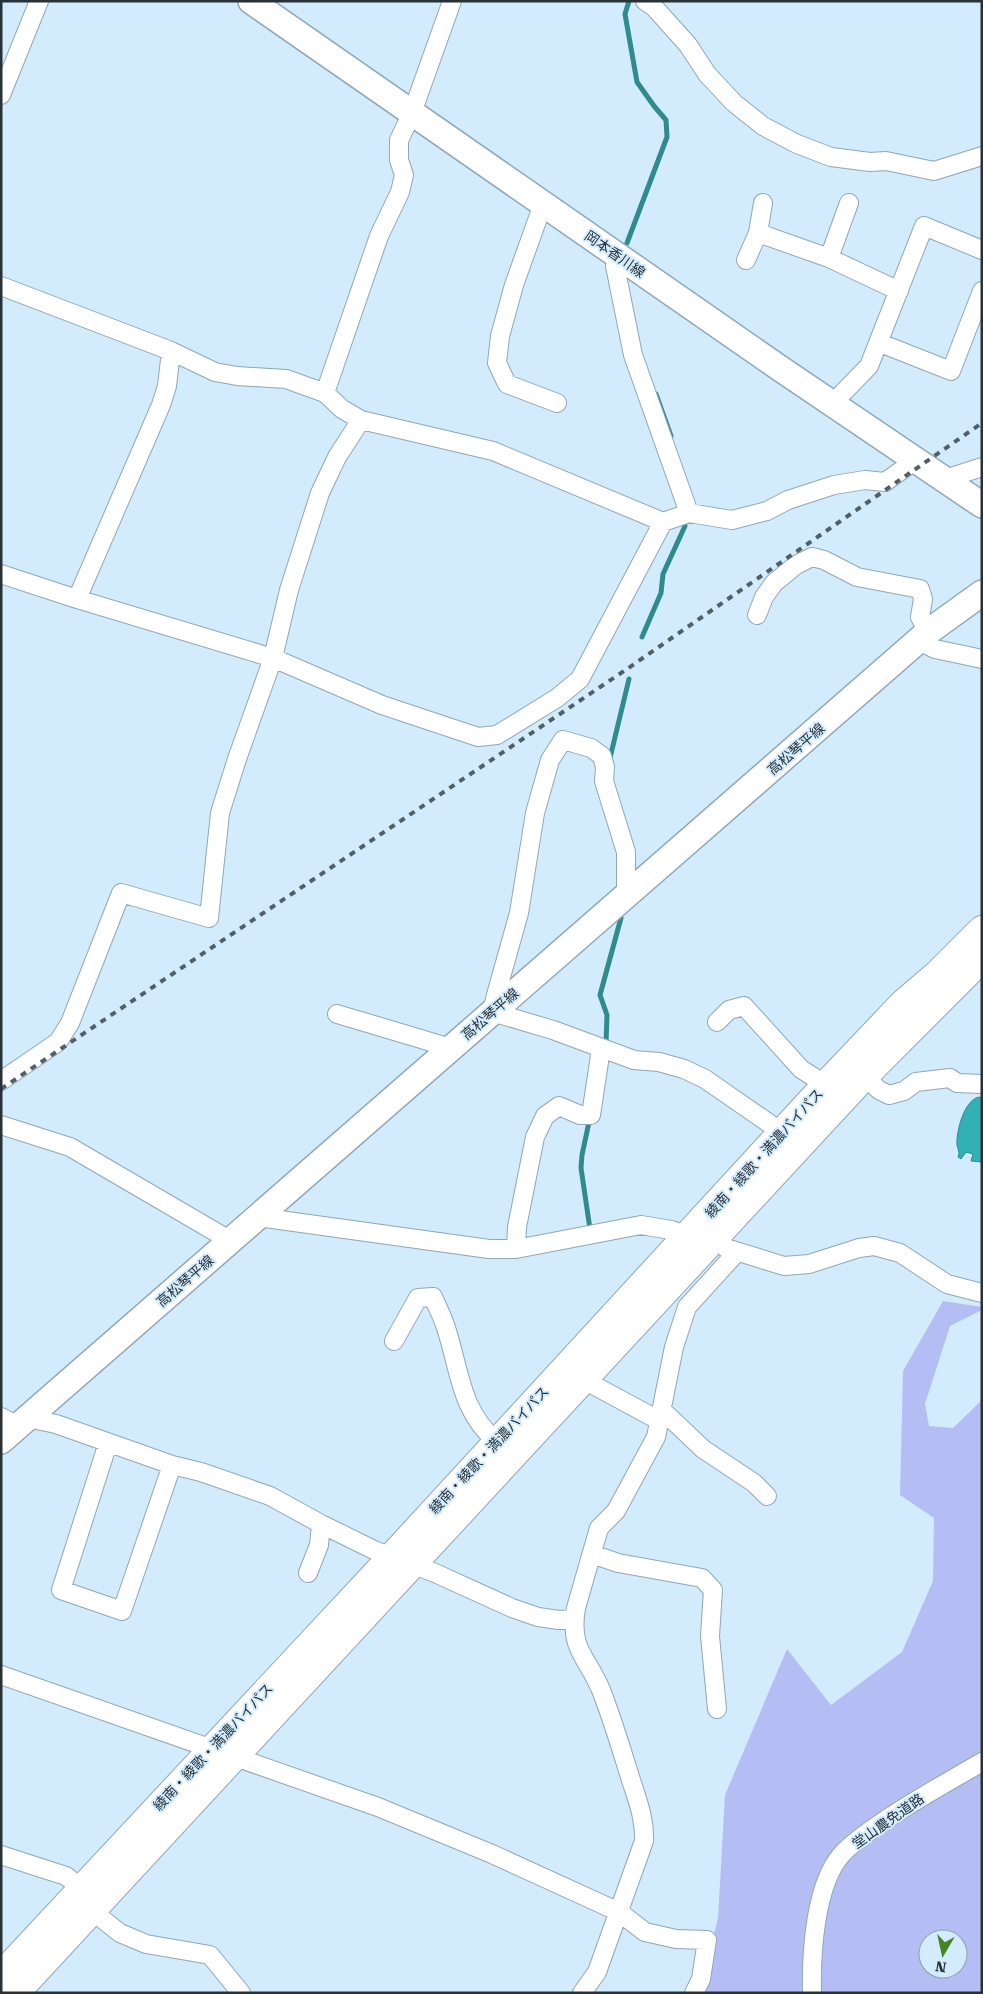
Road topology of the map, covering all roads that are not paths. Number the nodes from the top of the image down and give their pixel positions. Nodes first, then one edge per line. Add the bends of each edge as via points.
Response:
1 (39, 1) edge
2 (251, 1) edge
3 (452, 1) edge
4 (645, 1) edge
5 (1, 95) edge
6 (412, 113) junction
7 (982, 156) edge
8 (763, 203) dead end
9 (849, 203) dead end
10 (544, 204) junction
11 (758, 232) junction
12 (982, 250) edge
13 (619, 256) junction
14 (829, 258) junction
15 (746, 260) dead end
16 (1, 286) edge
17 (899, 290) junction
18 (982, 291) edge
19 (880, 343) junction
20 (171, 351) junction
21 (325, 393) junction
22 (557, 403) dead end
23 (832, 404) junction
24 (361, 420) junction
25 (916, 460) junction
26 (982, 467) edge
27 (944, 479) junction
28 (982, 505) edge
29 (689, 513) junction
30 (663, 522) junction
31 (1, 574) edge
32 (982, 593) edge
33 (77, 599) junction
34 (758, 615) dead end
35 (924, 636) junction
36 (273, 658) junction
37 (982, 659) edge
38 (626, 896) junction
39 (982, 930) edge
40 (982, 958) edge
41 (492, 1012) junction
42 (337, 1014) dead end
43 (718, 1022) dead end
44 (451, 1048) junction
45 (601, 1049) junction
46 (864, 1076) junction
47 (1, 1081) edge
48 (982, 1084) edge
49 (826, 1085) junction
50 (1, 1126) edge
51 (783, 1133) junction
52 (258, 1217) junction
53 (699, 1240) junction
54 (231, 1241) junction
55 (516, 1249) junction
56 (736, 1252) junction
57 (982, 1293) edge
58 (394, 1341) dead end
59 (584, 1380) junction
60 (661, 1416) junction
61 (12, 1426) edge
62 (497, 1442) junction
63 (108, 1443) junction
64 (172, 1465) junction
65 (767, 1496) dead end
66 (320, 1524) junction
67 (592, 1554) junction
68 (402, 1561) junction
69 (308, 1573) dead end
70 (574, 1619) junction
71 (3, 1682) edge
72 (717, 1709) dead end
73 (223, 1753) junction
74 (982, 1762) edge
75 (1, 1855) edge
76 (86, 1900) junction
77 (619, 1912) junction
78 (1, 1976) edge
79 (15, 1993) edge
80 (241, 1993) edge
81 (582, 1993) edge
82 (694, 1993) edge
83 (812, 1993) edge

1 - 5 street
2 - 6 main road, 岡本香川線
3 - 6 street
4 - 7 street via 688,45 707,74 734,103 763,126 797,144 831,157 886,161 934,171
6 - 10 main road, 岡本香川線
6 - 21 street via 399,140 399,160 404,175 400,192 379,236
8 - 11 street
9 - 14 street
10 - 13 main road, 岡本香川線
10 - 22 street via 514,285 500,336 497,364 506,384
11 - 14 street
11 - 15 street
12 - 17 street via 924,226
13 - 23 main road, 岡本香川線
13 - 29 street via 615,266 633,355
14 - 17 street
16 - 20 street
17 - 19 street
18 - 19 street via 951,371
19 - 23 street via 869,366
20 - 21 street via 216,372 286,378
20 - 33 street via 161,405
21 - 24 street via 342,409
23 - 25 main road, 岡本香川線
24 - 30 street via 492,451
24 - 36 street via 337,457 320,493
25 - 27 main road, 岡本香川線
25 - 29 street via 885,482 865,480 834,485 788,500 767,511 732,520
26 - 27 street
27 - 28 main road, 岡本香川線
29 - 30 street
30 - 36 street via 580,679 557,698 497,735 478,737 382,705
31 - 33 street
32 - 35 main road, 高松琴平線
33 - 36 street
34 - 35 street via 764,597 774,583 812,557 858,577 920,589
35 - 37 street via 935,649
35 - 38 main road, 高松琴平線
36 - 47 street via 220,813 209,918 120,892 70,1023 58,1042
38 - 41 main road, 高松琴平線
38 - 41 street via 626,852 604,781 602,756 591,748 563,740 550,760 535,813 520,913
39 - 49 highway, 綾南・綾歌・満濃バイパス via 903,1004
40 - 46 highway, 綾南・綾歌・満濃バイパス
41 - 44 main road, 高松琴平線
41 - 45 street via 553,1030
42 - 44 street
43 - 49 street via 729,1010 744,1006 801,1069
44 - 52 main road, 高松琴平線
45 - 51 street via 634,1060 659,1062 698,1076
45 - 55 street via 591,1115 580,1115 559,1106 545,1116 535,1137 517,1227
46 - 48 street via 889,1096 916,1082 950,1078 957,1083
46 - 49 street
46 - 53 highway, 綾南・綾歌・満濃バイパス
49 - 51 highway, 綾南・綾歌・満濃バイパス
50 - 54 street via 70,1147
51 - 53 highway, 綾南・綾歌・満濃バイパス
52 - 54 main road, 高松琴平線
52 - 55 street via 489,1249
53 - 55 street via 671,1230 641,1225
53 - 56 street
53 - 59 highway, 綾南・綾歌・満濃バイパス
53 - 62 highway, 綾南・綾歌・満濃バイパス
54 - 61 main road, 高松琴平線
56 - 57 street via 784,1266 809,1264 874,1246 900,1253 947,1284
56 - 60 street via 687,1306 674,1347
58 - 62 street via 418,1298 433,1297 445,1325 462,1390 478,1423
59 - 60 street
59 - 68 highway, 綾南・綾歌・満濃バイパス
60 - 65 street
60 - 67 street via 656,1437 616,1511 599,1528
61 - 63 street via 56,1424
62 - 68 highway, 綾南・綾歌・満濃バイパス
63 - 64 street
63 - 64 street via 61,1590 122,1612
64 - 66 street via 270,1496
66 - 68 street
66 - 69 street via 319,1545
67 - 70 street
67 - 72 street via 618,1563 702,1578 713,1590 710,1636
68 - 70 street via 530,1614 559,1620
68 - 73 highway, 綾南・綾歌・満濃バイパス
70 - 77 street via 576,1643 600,1688 644,1824 644,1841
71 - 73 street
73 - 76 highway, 綾南・綾歌・満濃バイパス
73 - 77 street via 378,1807
74 - 83 street, 堂山農免道路 via 873,1828 841,1855 820,1899 814,1938
75 - 76 street via 66,1876
76 - 78 highway, 綾南・綾歌・満濃バイパス
76 - 79 highway, 綾南・綾歌・満濃バイパス
76 - 80 street via 120,1933 146,1944 210,1955
77 - 81 street via 597,1972
77 - 82 street via 645,1932 676,1939 706,1940 701,1979

